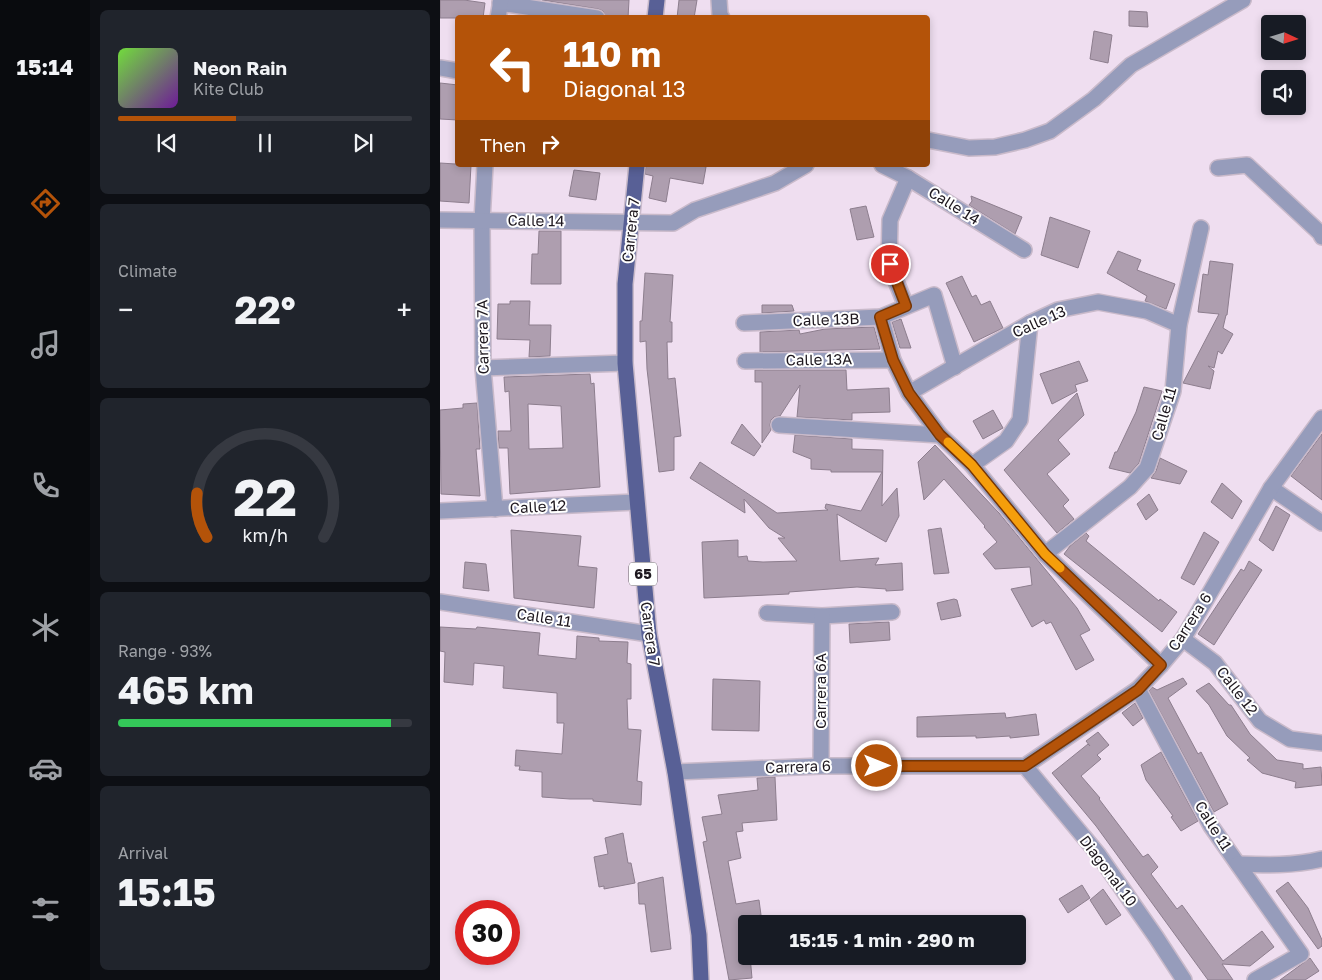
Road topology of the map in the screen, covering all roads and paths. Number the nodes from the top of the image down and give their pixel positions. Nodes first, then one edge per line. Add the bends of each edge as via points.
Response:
1 (657, 0) edge
2 (719, 0) edge
3 (1242, 0) edge
4 (500, 7) edge
5 (570, 15) edge
6 (655, 15) edge
7 (720, 15) edge
8 (440, 68) edge
9 (455, 70) edge
10 (930, 140) edge
11 (485, 167) edge
12 (637, 167) edge
13 (801, 167) edge
14 (886, 167) edge
15 (1218, 168) dead end
16 (908, 178) junction
17 (440, 220) edge
18 (482, 221) junction
19 (632, 223) junction
20 (1201, 228) dead end
21 (1322, 237) edge
22 (1024, 250) dead end
23 (906, 306) junction
24 (880, 317) junction
25 (744, 323) dead end
26 (1030, 323) junction
27 (1179, 324) junction
28 (893, 360) junction
29 (745, 361) dead end
30 (625, 363) junction
31 (955, 366) junction
32 (483, 368) junction
33 (909, 393) junction
34 (1322, 418) edge
35 (779, 425) dead end
36 (940, 435) junction
37 (972, 465) junction
38 (1271, 488) junction
39 (636, 502) junction
40 (495, 509) junction
41 (440, 511) edge
42 (1322, 523) edge
43 (1045, 554) junction
44 (440, 602) edge
45 (892, 612) dead end
46 (768, 614) dead end
47 (822, 616) junction
48 (649, 634) junction
49 (1183, 639) junction
50 (1161, 665) junction
51 (1138, 690) junction
52 (1322, 743) edge
53 (821, 766) junction
54 (1025, 766) junction
55 (675, 772) junction
56 (1322, 860) edge
57 (1238, 864) junction
58 (701, 980) edge
59 (1184, 980) edge
60 (1255, 980) edge

1 - 6 main road
2 - 7 street
3 - 10 street via 1131,65 1094,99 1050,131 995,146 969,148
4 - 5 street
8 - 9 street
11 - 18 street, Carrera 7A
12 - 19 main road, Carrera 7 / 65
13 - 19 street, Calle 14 via 775,183 696,210 673,223
14 - 16 street, Calle 14
15 - 21 street via 1247,166
16 - 22 street, Calle 14
16 - 23 street via 890,220 890,264
17 - 18 street, Calle 14
18 - 19 street, Calle 14
18 - 32 street, Carrera 7A
19 - 30 main road, Carrera 7 / 65 via 625,284
20 - 27 street, Calle 11
23 - 24 street, Calle 13B
23 - 31 street, Calle 13B via 934,294
24 - 25 street, Calle 13B
24 - 28 street
26 - 27 street, Calle 13 via 1058,310 1098,302 1147,311
26 - 31 street, Calle 13
26 - 37 street via 1020,420 1006,441
27 - 43 street, Calle 11 via 1173,391 1148,468 1130,487
28 - 29 street, Calle 13A
28 - 33 street
30 - 32 street
30 - 39 main road, Carrera 7 / 65
31 - 33 street, Calle 13
32 - 40 street, Carrera 7A
33 - 36 street
34 - 38 street, Carrera 6
35 - 36 street
36 - 37 street
37 - 43 street
38 - 42 street
38 - 49 street, Carrera 6
39 - 40 street, Calle 12
39 - 48 main road, Carrera 7 / 65
40 - 41 street, Calle 12
43 - 50 street
44 - 48 street, Calle 11
45 - 47 street
46 - 47 street
47 - 53 street, Carrera 6A
48 - 55 main road, Carrera 7 / 65
49 - 50 street, Carrera 6
49 - 52 street, Calle 12 via 1215,663 1260,721 1290,739
50 - 51 street, Carrera 6
51 - 54 street, Carrera 6
51 - 57 street, Calle 11 via 1211,826
53 - 54 street, Carrera 6
53 - 55 street, Carrera 6
54 - 59 street, Diagonal 10 via 1098,854
55 - 58 main road, Carrera 7 / 65 via 699,935
56 - 57 street via 1302,864
57 - 60 street, Calle 11 via 1301,954

